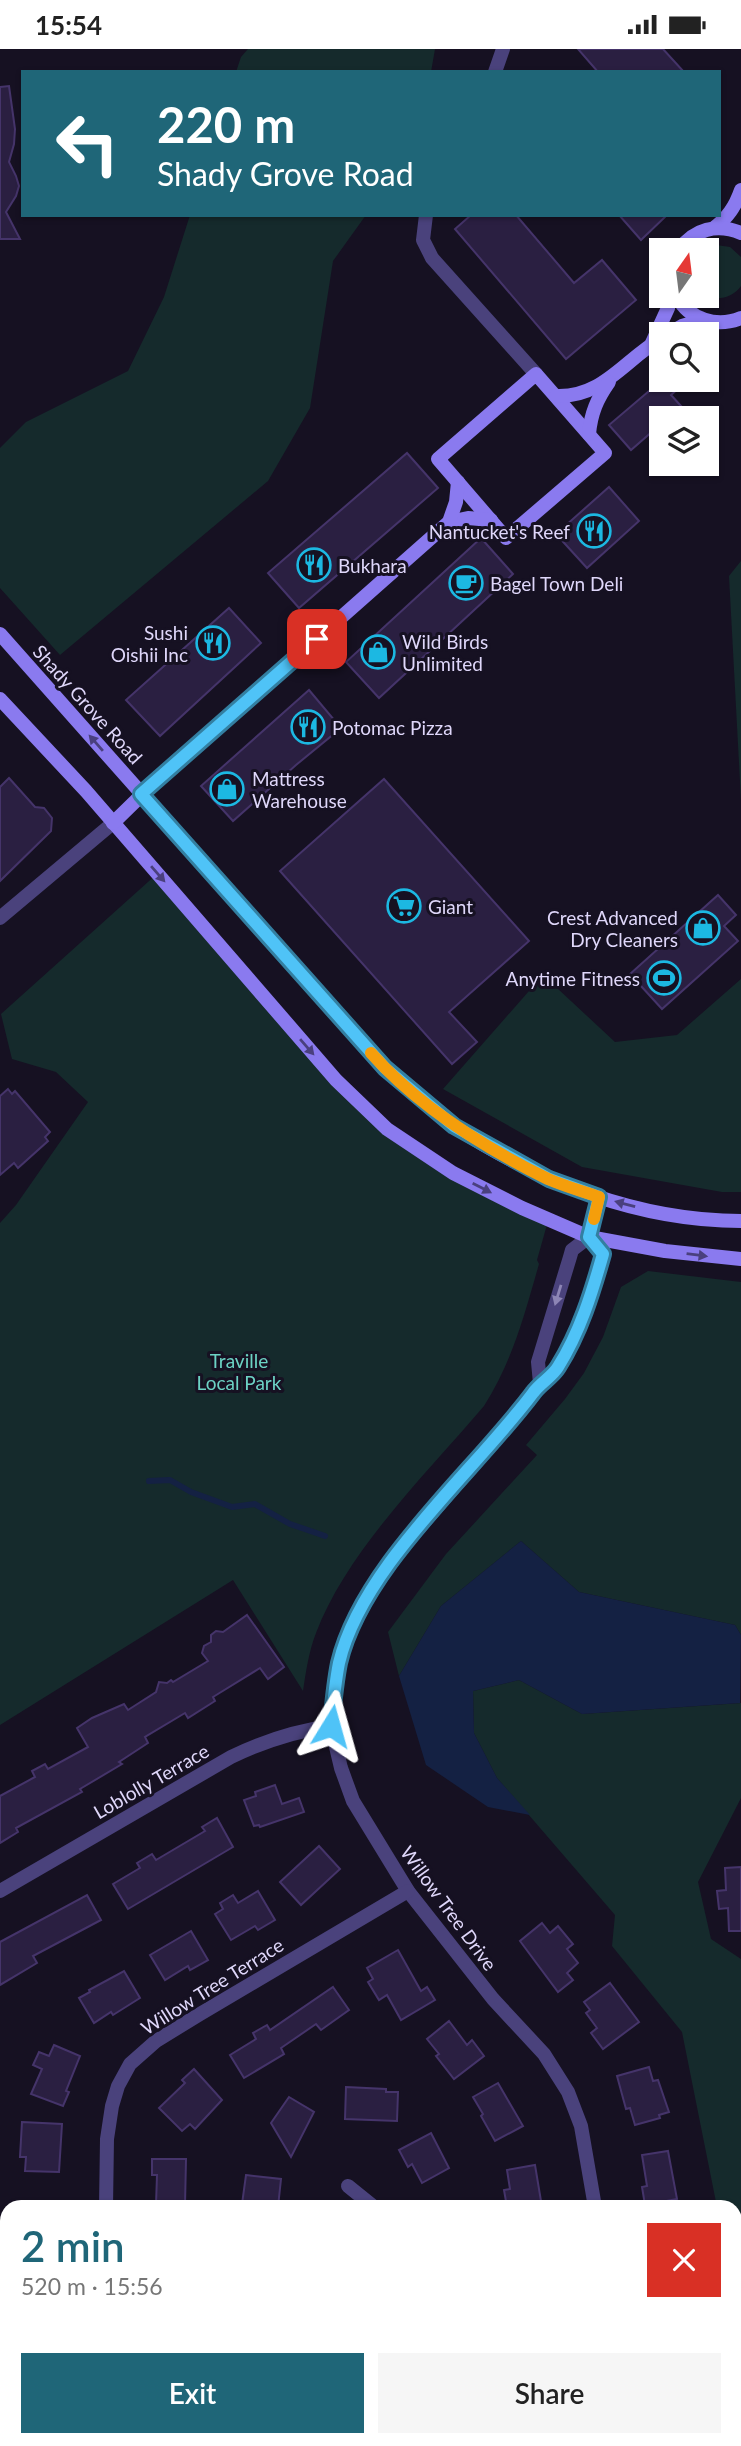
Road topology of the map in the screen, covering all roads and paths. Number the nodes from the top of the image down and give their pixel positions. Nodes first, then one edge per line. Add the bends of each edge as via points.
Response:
1 (503, 49) edge
2 (496, 70) edge
3 (741, 190) edge
4 (426, 217) edge
5 (714, 227) junction
6 (741, 233) edge
7 (689, 238) edge
8 (685, 308) edge
9 (741, 318) edge
10 (702, 320) junction
11 (695, 322) edge
12 (649, 348) edge
13 (536, 374) junction
14 (612, 378) junction
15 (556, 396) junction
16 (589, 434) junction
17 (458, 482) junction
18 (491, 520) junction
19 (449, 522) junction
20 (0, 634) edge
21 (0, 699) edge
22 (141, 794) junction
23 (113, 823) junction
24 (0, 918) edge
25 (599, 1197) junction
26 (741, 1221) edge
27 (589, 1237) junction
28 (741, 1259) edge
29 (540, 1383) junction
30 (331, 1726) junction
31 (0, 1891) edge
32 (408, 1891) junction
33 (348, 2186) dead end
34 (106, 2200) edge
35 (365, 2200) edge
36 (594, 2200) edge

1 - 2 street
3 - 5 main road via 727,218
4 - 13 street via 423,240 432,258
5 - 6 main road
5 - 7 main road
8 - 10 main road
9 - 10 main road via 719,323
10 - 11 main road
12 - 14 main road
13 - 15 main road
13 - 17 main road via 438,459
14 - 15 main road via 586,393
14 - 16 main road via 597,401
15 - 16 main road
16 - 18 main road via 605,453 506,538
17 - 18 main road
17 - 19 main road
18 - 19 main road
19 - 22 main road
22 -> 20 main road, Shady Grove Road
21 - 23 main road
22 - 23 main road
22 - 25 main road, Shady Grove Road via 385,1068 454,1126 549,1179
23 - 24 street
23 -> 27 main road via 336,1080 387,1129 453,1173
26 -> 25 main road, Shady Grove Road via 654,1212
25 - 27 street
27 -> 28 main road
27 -> 29 street via 572,1250 538,1362
27 - 29 street, Willow Tree Drive via 603,1254 584,1315 556,1371
29 - 30 street, Willow Tree Drive via 395,1556 369,1596 340,1663
30 - 31 street, Loblolly Terrace via 293,1732 231,1757
30 - 32 street, Willow Tree Drive via 353,1801
32 - 34 street, Willow Tree Terrace via 156,2041 130,2064 112,2106
32 - 36 street, Willow Tree Drive via 493,1999 544,2054 568,2092 581,2126
33 - 35 street

